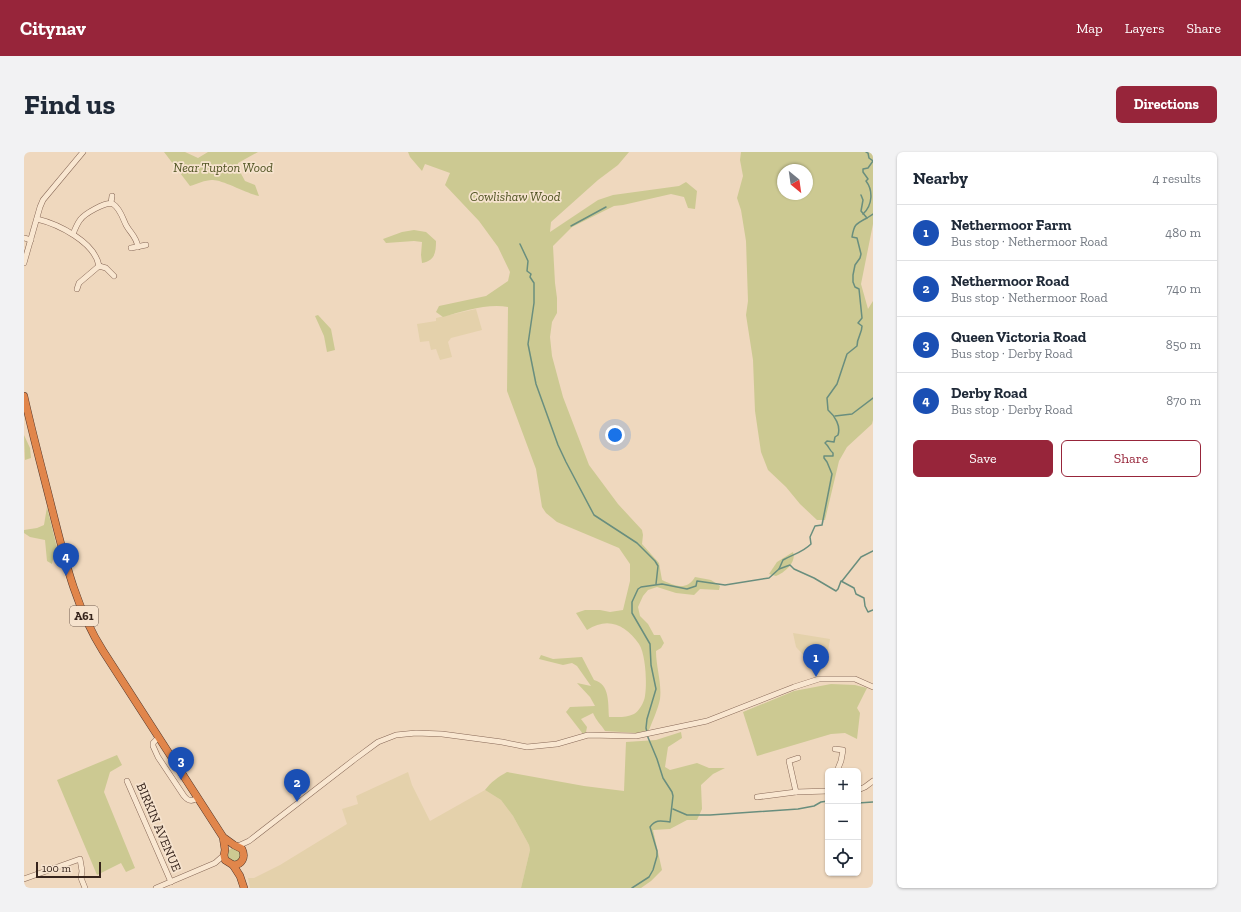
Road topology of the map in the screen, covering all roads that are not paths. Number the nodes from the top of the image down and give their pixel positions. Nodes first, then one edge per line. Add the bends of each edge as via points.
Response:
1 (83, 152) edge
2 (112, 196) dead end
3 (111, 203) junction
4 (37, 218) junction
5 (73, 234) junction
6 (24, 238) edge
7 (31, 240) junction
8 (146, 245) dead end
9 (138, 247) junction
10 (131, 248) dead end
11 (24, 263) edge
12 (99, 266) junction
13 (114, 276) dead end
14 (73, 280) dead end
15 (24, 396) edge
16 (873, 686) edge
17 (158, 738) junction
18 (835, 750) dead end
19 (798, 758) dead end
20 (838, 768) edge
21 (127, 781) dead end
22 (873, 781) edge
23 (861, 789) edge
24 (825, 791) edge
25 (796, 792) junction
26 (756, 796) dead end
27 (197, 798) junction
28 (223, 837) junction
29 (249, 841) junction
30 (236, 845) junction
31 (243, 851) junction
32 (225, 852) junction
33 (242, 862) junction
34 (215, 863) junction
35 (230, 864) junction
36 (240, 876) junction
37 (24, 880) edge
38 (169, 885) edge
39 (85, 888) edge
40 (156, 888) edge
41 (244, 888) edge

1 - 4 street via 45,196
2 - 3 street
3 - 5 street via 84,215
3 - 9 street via 134,234
4 - 5 street
4 - 7 street
5 - 12 street via 84,242 97,258
6 - 7 street
7 - 11 street
8 - 9 street
9 - 10 street
12 - 13 street via 106,268
12 - 14 street via 78,286
15 - 17 highway, A61 via 69,575 80,605 94,636
16 - 29 street via 855,679 819,679 707,722 636,736 588,735 557,744 528,747 453,735 396,735 378,742
17 - 27 highway, A61
17 - 27 street via 152,746 158,757 187,800
18 - 20 street via 843,750
19 - 25 street via 789,761
21 - 38 street, BIRKIN AVENUE
22 - 23 street
24 - 25 street
25 - 26 street
27 - 28 highway, A61
28 - 30 highway, A61
28 - 32 highway, A61
29 - 30 street
29 - 31 street
30 - 31 highway
30 - 32 highway via 229,847
31 - 33 highway
32 - 34 street
32 - 35 highway
33 - 35 highway
33 - 36 highway
34 - 35 street
34 - 38 street
35 - 36 highway
36 - 41 highway
37 - 39 street via 80,859 81,878
38 - 40 street

